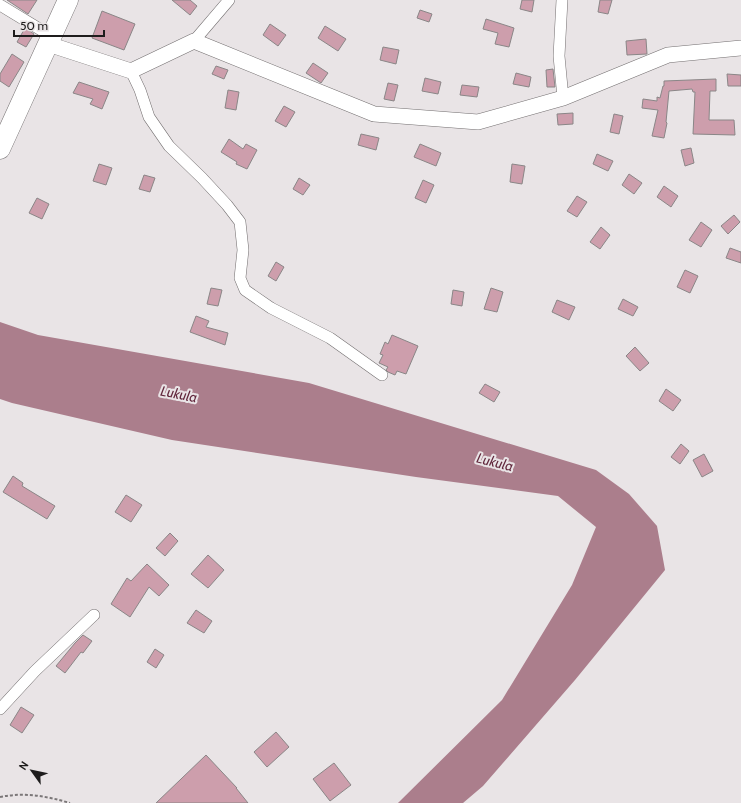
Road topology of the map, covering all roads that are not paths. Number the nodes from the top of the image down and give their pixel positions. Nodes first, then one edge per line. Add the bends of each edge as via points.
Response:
1 (68, 0) edge
2 (229, 0) edge
3 (562, 0) edge
4 (0, 5) edge
5 (50, 40) junction
6 (194, 41) junction
7 (741, 48) edge
8 (131, 71) junction
9 (564, 98) junction
10 (0, 149) edge
11 (382, 375) dead end
12 (94, 615) dead end
13 (0, 709) edge

1 - 5 highway
2 - 6 street
3 - 9 street via 559,56
4 - 5 street
5 - 8 street
5 - 10 highway
6 - 8 street
6 - 9 street via 374,114 478,122
7 - 9 street via 668,55
8 - 11 street via 149,117 169,146 228,205 240,222 243,250 240,278 245,290 271,308 330,338
12 - 13 street via 35,671

